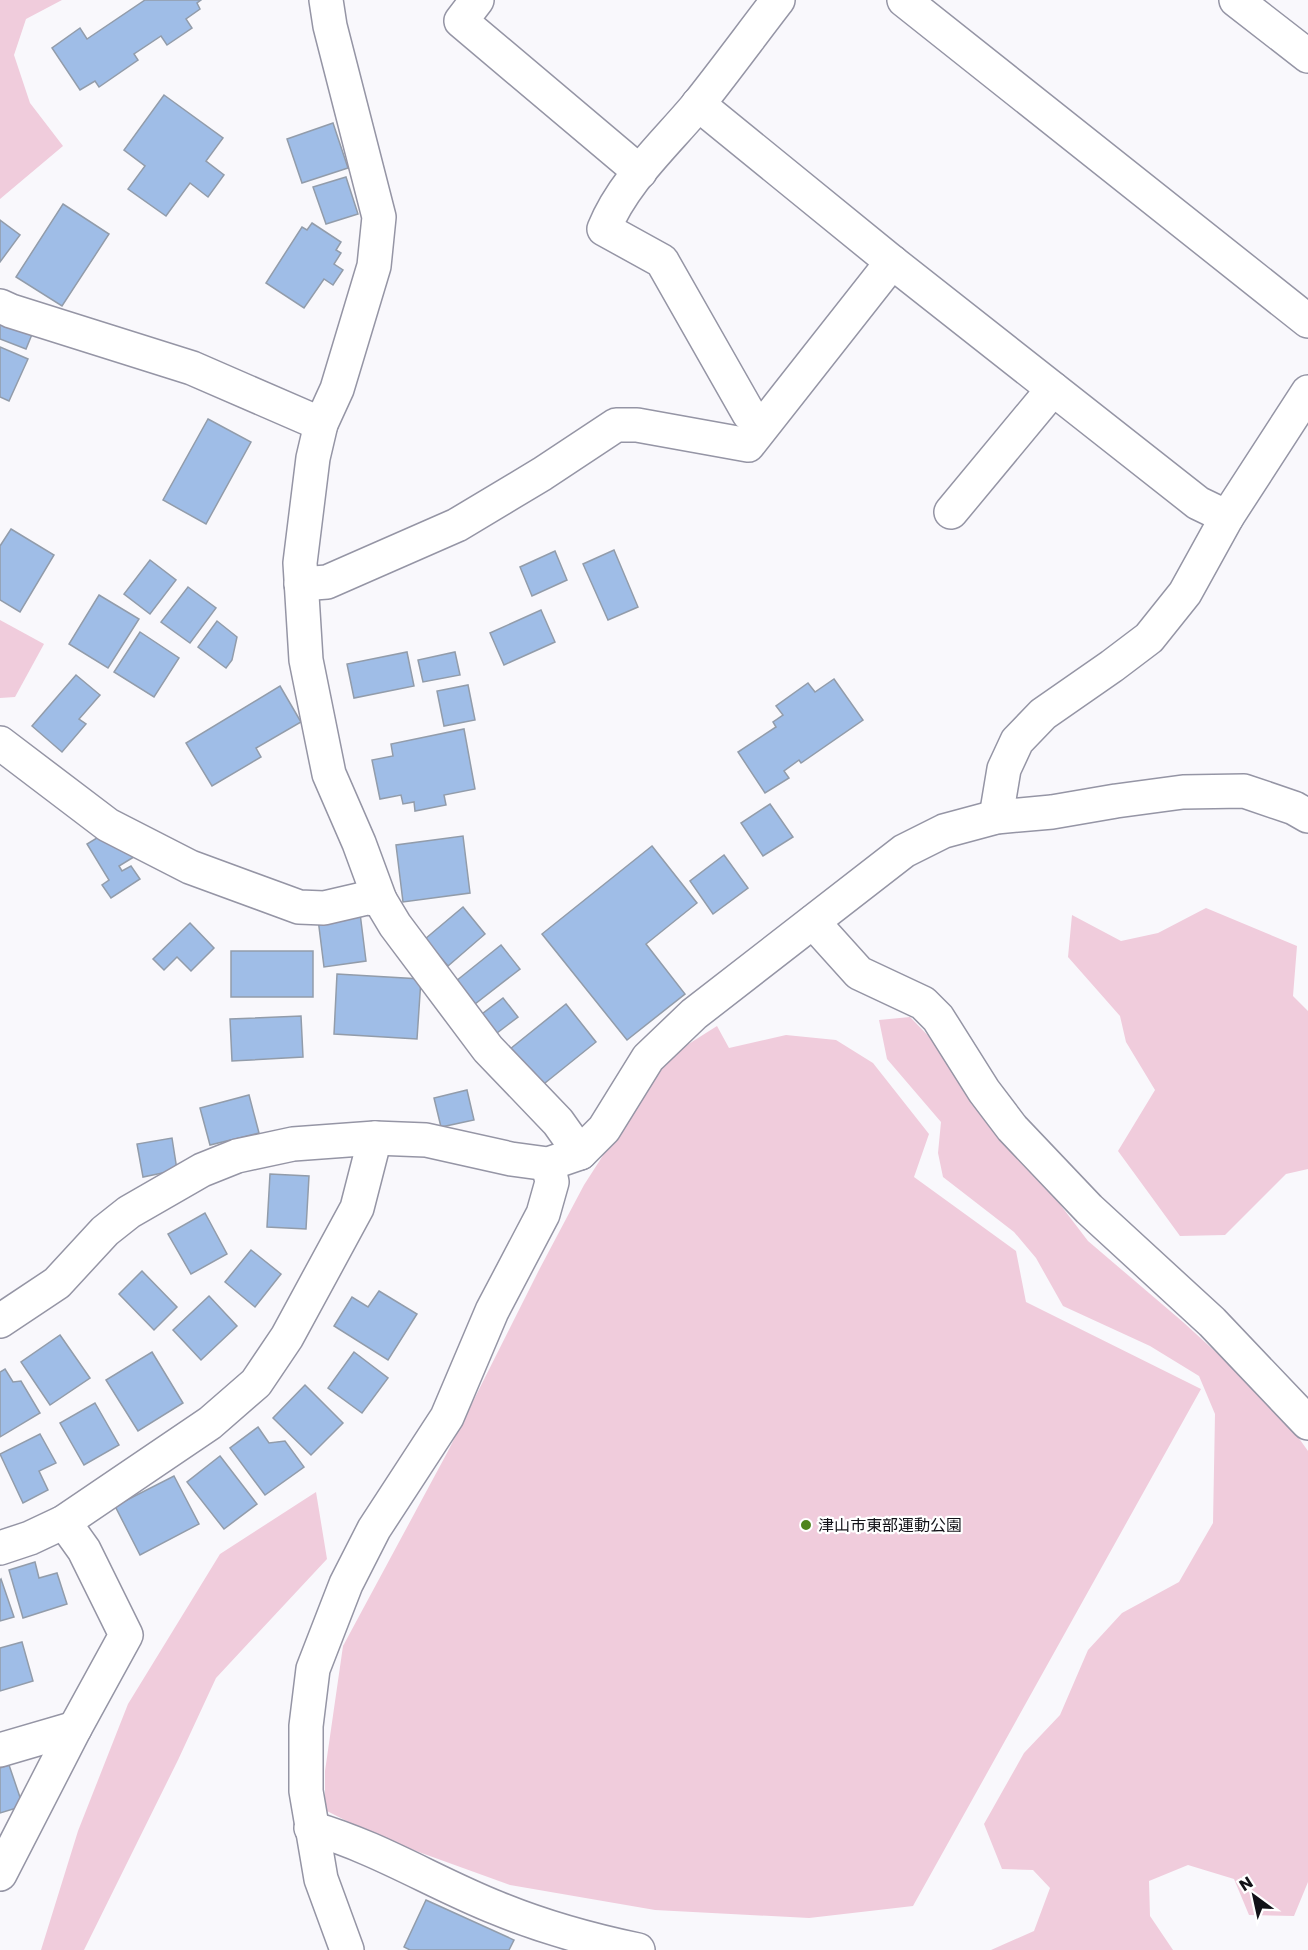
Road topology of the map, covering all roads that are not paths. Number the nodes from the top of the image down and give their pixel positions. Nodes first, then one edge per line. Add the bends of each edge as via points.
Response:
1 (326, 0) edge
2 (477, 0) edge
3 (778, 0) edge
4 (904, 0) edge
5 (1236, 0) edge
6 (1308, 56) edge
7 (698, 104) junction
8 (640, 172) junction
9 (892, 262) junction
10 (0, 306) edge
11 (1308, 321) edge
12 (1053, 389) junction
13 (1308, 392) edge
14 (321, 424) junction
15 (763, 425) junction
16 (951, 512) dead end
17 (1227, 517) junction
18 (302, 584) junction
19 (0, 743) edge
20 (1308, 816) edge
21 (996, 817) junction
22 (380, 900) junction
23 (813, 922) junction
24 (375, 1138) junction
25 (580, 1153) junction
26 (548, 1164) junction
27 (0, 1322) edge
28 (1308, 1423) edge
29 (63, 1522) junction
30 (0, 1548) edge
31 (75, 1728) junction
32 (0, 1750) edge
33 (311, 1828) junction
34 (0, 1874) edge
35 (347, 1950) edge
36 (638, 1950) edge

1 - 14 street via 379,217 374,266 337,389
2 - 8 street via 461,21
3 - 7 street
4 - 11 street
5 - 6 street
7 - 8 street
7 - 9 street
8 - 15 street via 612,209 604,229 662,261 749,414
9 - 12 street
9 - 15 street
10 - 14 street via 192,368
12 - 16 street
12 - 17 street via 1198,503
13 - 17 street
14 - 18 street via 300,563
15 - 18 street via 748,445 637,425 616,425 457,525 327,582
17 - 21 street via 1185,593 1149,638 1043,714 1017,741 1004,770
18 - 22 street via 306,660 329,774
19 - 22 street via 108,825 190,867 299,907 324,908 367,898
20 - 21 street via 1244,791 1234,791 1183,792
21 - 23 street via 944,831 904,851
22 - 25 street via 488,1049 558,1122
23 - 25 street via 694,1014 648,1058 604,1129
23 - 28 street via 859,973 923,1004 938,1018 1012,1128 1089,1209 1212,1323
24 - 26 street via 426,1140 511,1160
24 - 27 street via 293,1144 237,1156 202,1170 129,1212 105,1231 57,1283
24 - 29 street via 357,1208 287,1337 256,1383 210,1424
25 - 26 street
26 - 33 street via 552,1182 543,1214 492,1311 447,1417 374,1530 346,1584 313,1669 306,1726 306,1791
29 - 30 street
29 - 31 street via 84,1550 126,1635
31 - 32 street
31 - 34 street
33 - 35 street via 321,1879
33 - 36 street via 406,1864 496,1908 586,1939

